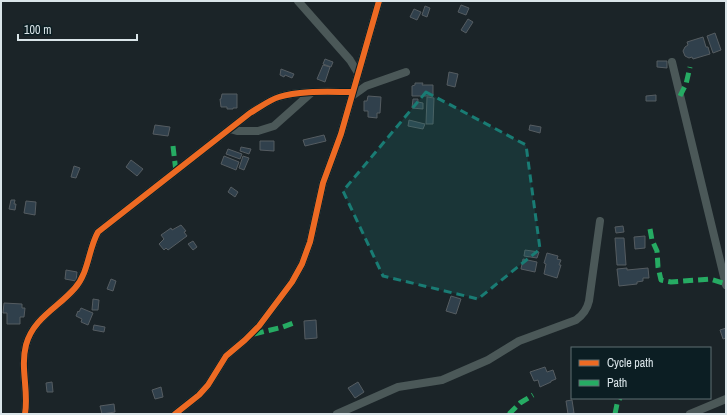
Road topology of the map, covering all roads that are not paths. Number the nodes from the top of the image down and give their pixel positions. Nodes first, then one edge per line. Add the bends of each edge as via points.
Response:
1 (298, 1) edge
2 (379, 1) edge
3 (672, 62) dead end
4 (406, 72) dead end
5 (358, 73) junction
6 (311, 93) junction
7 (352, 94) junction
8 (230, 129) junction
9 (600, 221) dead end
10 (726, 285) edge
11 (726, 399) edge
12 (25, 414) edge
13 (175, 414) edge
14 (337, 414) edge
15 (690, 414) edge

1 - 5 street via 350,60
2 - 5 street
3 - 10 street
4 - 7 street via 366,86
5 - 7 street
6 - 7 street
6 - 8 street via 279,97 266,103
6 - 8 street via 274,126 258,131
7 - 13 street via 323,183 308,247 295,276 256,330 226,356 199,395
8 - 12 street via 98,232 80,281 36,324 27,340 23,368 27,397
9 - 14 street via 589,301 587,309 576,320 520,341 488,360 442,380 398,387
11 - 15 street

